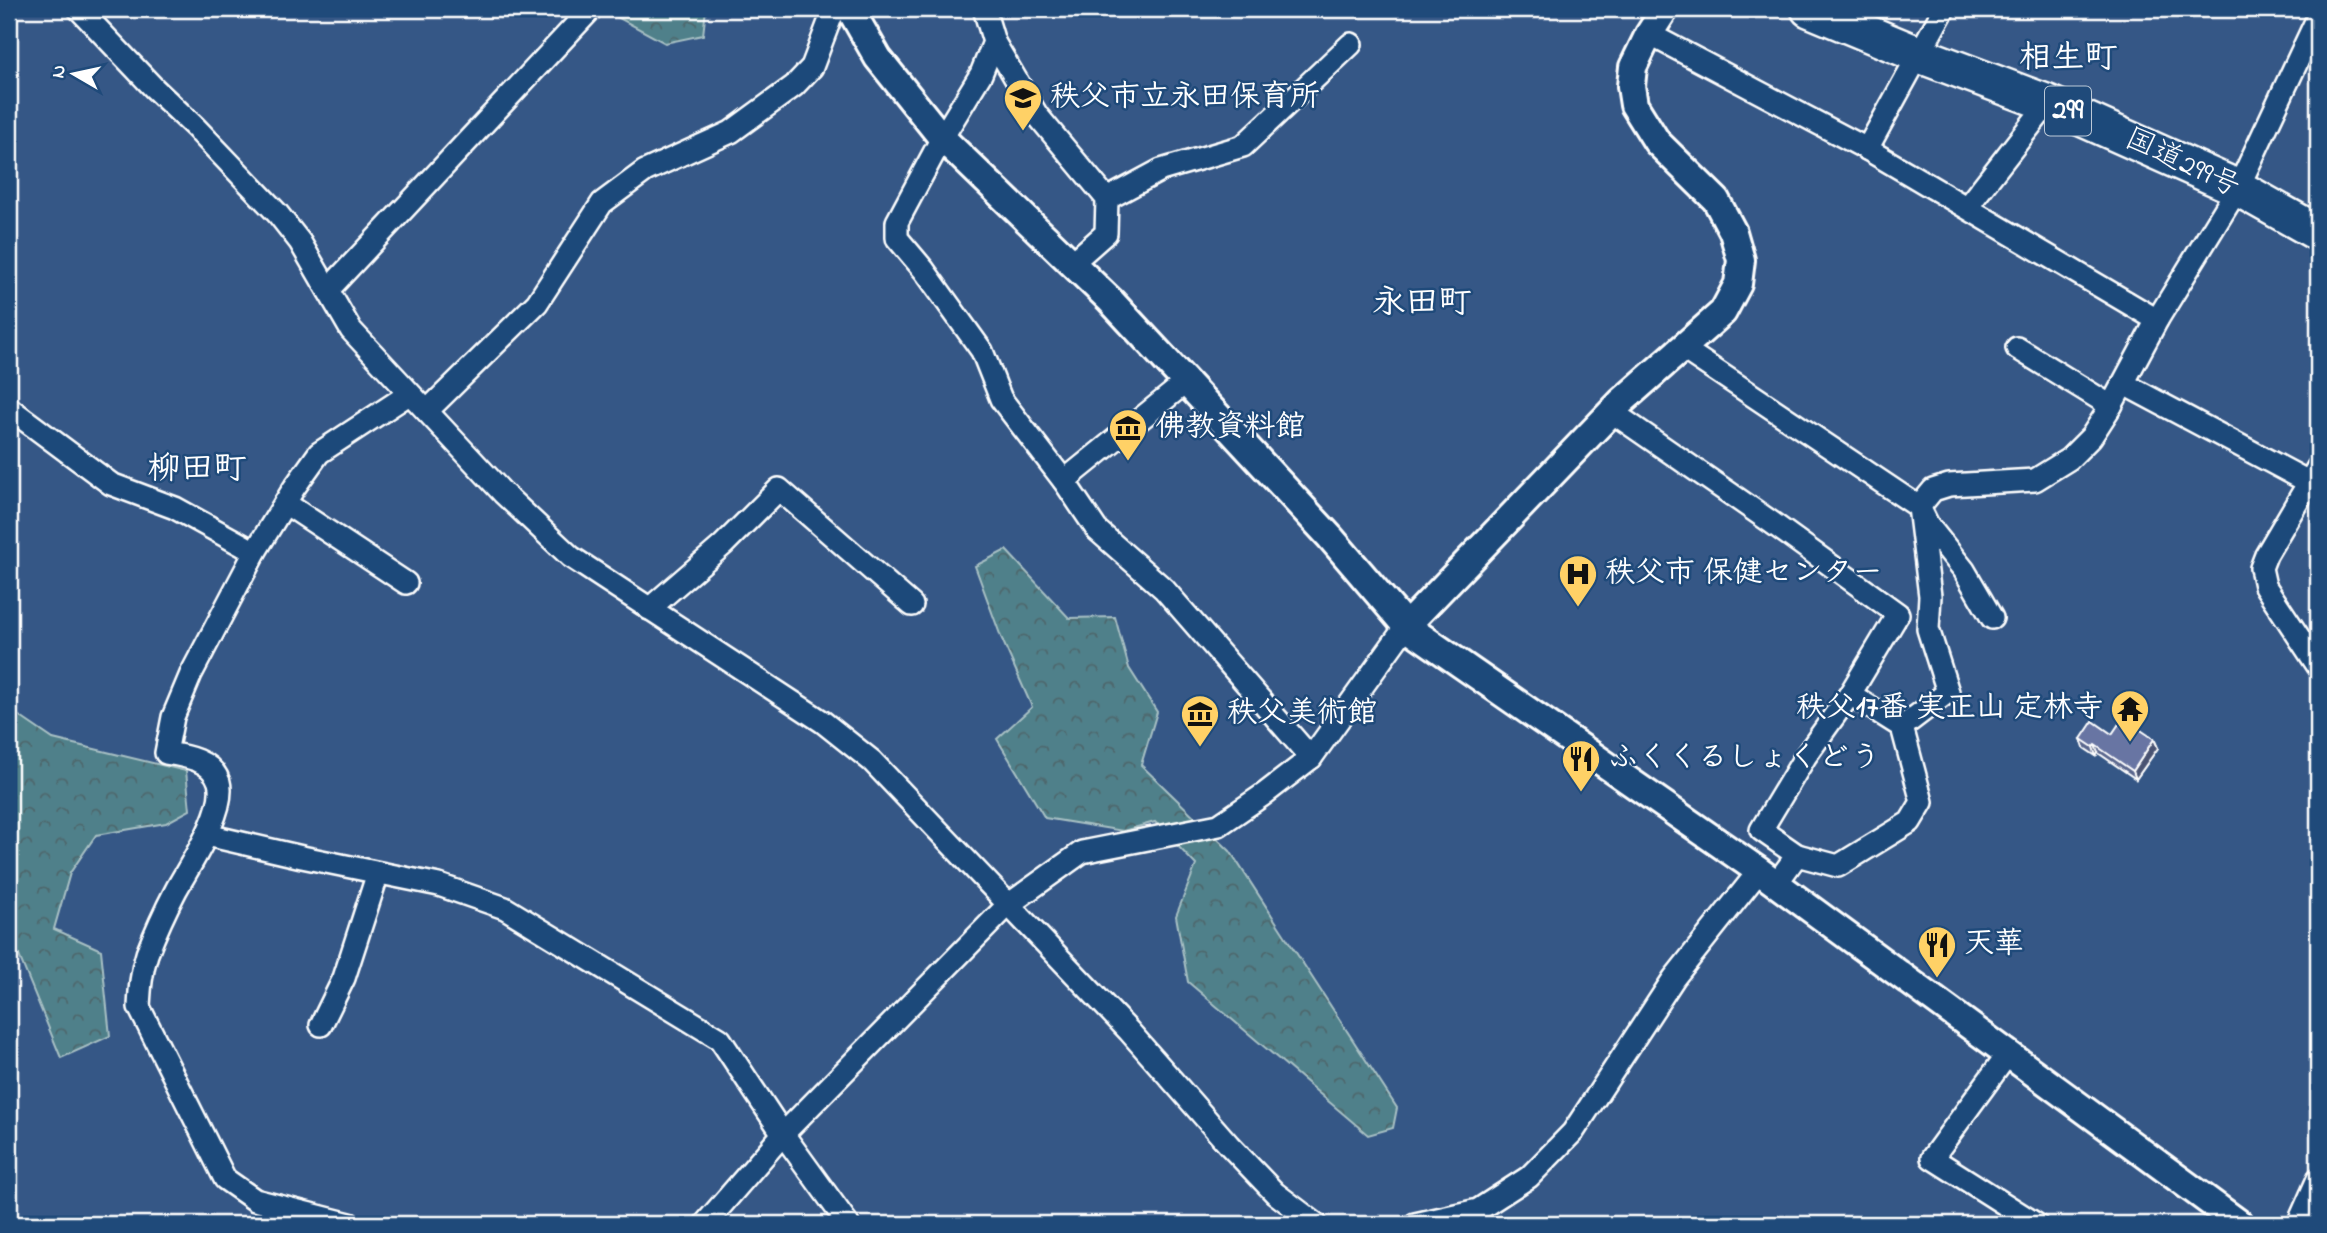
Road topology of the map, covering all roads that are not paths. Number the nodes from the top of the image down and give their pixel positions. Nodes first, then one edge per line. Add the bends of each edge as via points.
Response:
1 (79, 9) edge
2 (591, 9) edge
3 (834, 9) edge
4 (850, 9) edge
5 (984, 9) edge
6 (1665, 9) edge
7 (1808, 9) edge
8 (1944, 9) edge
9 (2318, 17) edge
10 (1649, 34) junction
11 (994, 42) junction
12 (1351, 44) dead end
13 (1920, 55) junction
14 (2048, 103) junction
15 (942, 138) junction
16 (1867, 149) junction
17 (2238, 188) junction
18 (1107, 199) junction
19 (1967, 207) junction
20 (2318, 233) edge
21 (1072, 262) junction
22 (328, 290) junction
23 (2157, 320) junction
24 (1682, 348) junction
25 (2017, 348) dead end
26 (1186, 382) junction
27 (2124, 384) junction
28 (409, 394) junction
29 (2111, 406) junction
30 (9, 408) edge
31 (427, 411) junction
32 (1612, 412) junction
33 (2315, 479) edge
34 (1064, 481) junction
35 (285, 503) junction
36 (1919, 508) junction
37 (255, 552) junction
38 (407, 583) dead end
39 (912, 605) dead end
40 (649, 609) junction
41 (1992, 618) dead end
42 (1406, 626) junction
43 (2318, 666) edge
44 (1850, 694) junction
45 (1902, 727) junction
46 (1311, 758) junction
47 (207, 835) junction
48 (1797, 855) junction
49 (378, 873) junction
50 (1768, 878) junction
51 (1008, 905) junction
52 (321, 1025) dead end
53 (2007, 1055) junction
54 (783, 1134) junction
55 (2318, 1179) edge
56 (350, 1224) edge
57 (705, 1224) edge
58 (848, 1224) edge
59 (1316, 1224) edge
60 (1415, 1224) edge
61 (2036, 1224) edge
62 (2240, 1224) edge
63 (2298, 1224) edge

1 - 22 street via 278,214
2 - 22 street
3 - 31 street via 812,67 794,86 731,132 645,171 602,203 537,303
4 - 15 street via 878,58
5 - 11 street
6 - 10 street
7 - 13 highway, 国道299号 / 299
8 - 13 street
9 - 17 street
10 - 16 street
10 - 24 street via 1633,66 1633,105 1657,142 1716,201 1734,232 1741,260 1738,284 1723,312
11 - 15 street via 981,74
11 - 18 street via 1037,115
12 - 18 street via 1244,146 1161,170
13 - 14 highway, 国道299号 / 299
13 - 16 street
14 - 17 highway, 国道299号 / 299
14 - 19 street
15 - 21 street
15 - 34 street via 897,222 897,238 982,351 1001,399
16 - 19 street
17 - 20 highway, 国道299号 / 299
17 - 23 street
18 - 21 street via 1106,233
19 - 23 street
21 - 26 street
22 - 28 street via 351,330
23 - 27 street
24 - 32 street
24 - 36 street
25 - 29 street
26 - 34 street
26 - 42 street
27 - 29 street
27 - 33 street
28 - 31 street
28 - 35 street via 319,453
29 - 36 street via 2076,452 2035,480 1949,485 1933,491
30 - 37 street via 111,484 175,508
31 - 40 street via 571,557
32 - 42 street
32 - 44 street via 1898,614
33 - 43 street via 2261,568 2265,586
34 - 46 street via 1097,530 1164,589
35 - 37 street
35 - 38 street
36 - 41 street
36 - 45 street via 1930,596 1928,629 1948,692
37 - 47 street via 191,674 173,717 166,753 194,758 219,781 221,794
39 - 40 street via 779,489
40 - 51 street via 823,722 872,761
42 - 46 street
42 - 50 street
44 - 45 street
44 - 48 street via 1761,830
45 - 48 street via 1922,802 1910,822 1838,866
46 - 51 street via 1219,825 1082,852
47 - 49 street
47 - 56 street via 146,956 139,1007 225,1179 255,1200
48 - 50 street
49 - 52 street via 344,978
49 - 54 street via 439,885 505,908 720,1039
50 - 53 street
50 - 60 street via 1674,978 1573,1132 1529,1177 1478,1210
51 - 54 street
51 - 59 street via 1129,1031 1229,1145
53 - 61 street via 1932,1158
53 - 62 street
54 - 57 street
54 - 58 street
55 - 63 street

